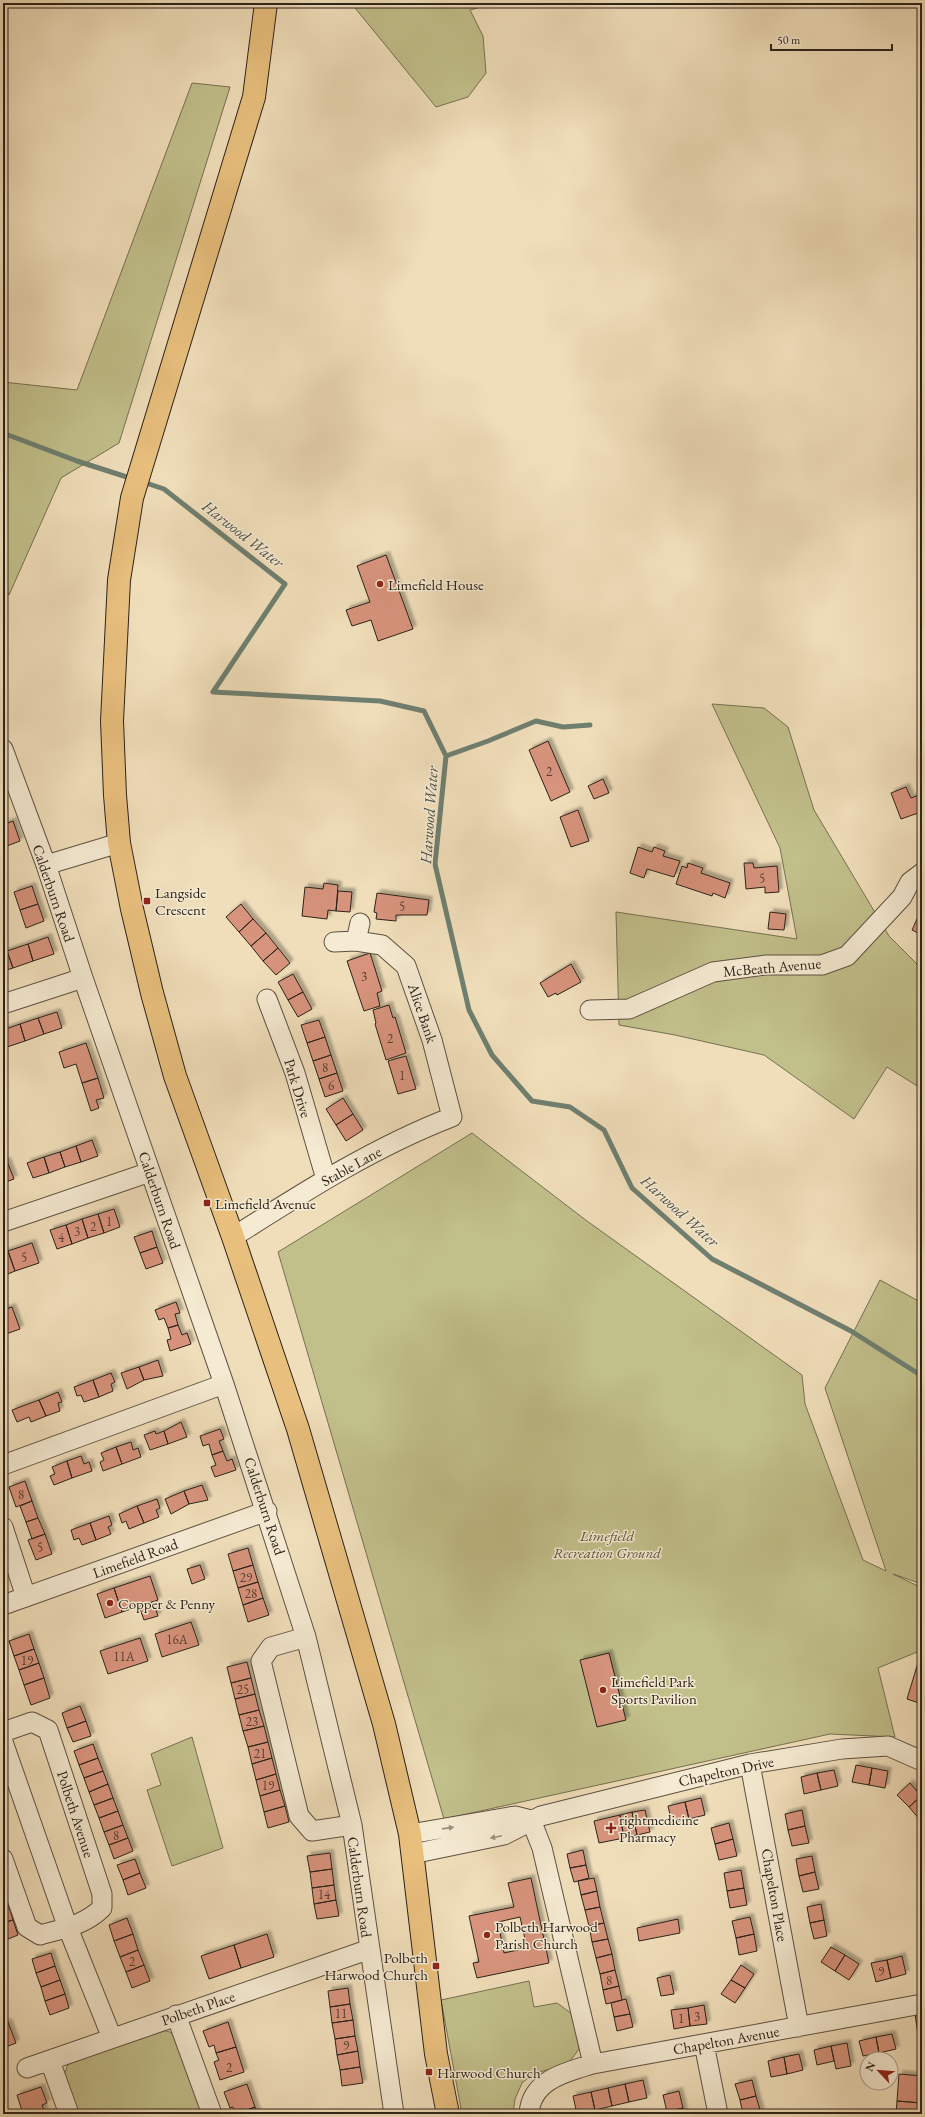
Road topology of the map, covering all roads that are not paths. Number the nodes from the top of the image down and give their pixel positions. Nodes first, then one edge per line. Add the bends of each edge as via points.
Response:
1 (266, 3) edge
2 (5, 760) edge
3 (119, 843) junction
4 (46, 865) junction
5 (922, 873) edge
6 (334, 942) dead end
7 (83, 978) junction
8 (267, 999) dead end
9 (3, 1004) edge
10 (590, 1010) dead end
11 (452, 1118) joint
12 (150, 1172) junction
13 (326, 1179) junction
14 (3, 1222) edge
15 (233, 1237) junction
16 (224, 1384) junction
17 (3, 1465) edge
18 (266, 1511) junction
19 (3, 1527) edge
20 (26, 1597) junction
21 (3, 1605) edge
22 (306, 1637) junction
23 (3, 1732) edge
24 (3, 1742) edge
25 (922, 1761) edge
26 (750, 1764) junction
27 (531, 1820) junction
28 (352, 1825) junction
29 (411, 1844) junction
30 (3, 1859) edge
31 (68, 1928) junction
32 (370, 1949) junction
33 (922, 2004) edge
34 (176, 2015) junction
35 (799, 2027) junction
36 (112, 2038) junction
37 (704, 2044) junction
38 (50, 2061) junction
39 (593, 2064) junction
40 (27, 2068) dead end
41 (69, 2114) edge
42 (212, 2114) edge
43 (394, 2114) edge
44 (448, 2114) edge
45 (529, 2114) edge
46 (718, 2114) edge

1 - 3 main road via 254,97 132,498 119,580 112,721
2 - 4 street, Calderburn Road
3 - 4 street
3 - 15 main road via 152,993 175,1076
4 - 7 street, Calderburn Road
5 - 10 street, McBeath Avenue via 910,882 902,897 847,956 822,965 766,964 713,972 629,1009
6 - 11 street, Alice Bank via 358,932 382,945 406,966 432,1040
7 - 9 street
7 - 12 street, Calderburn Road
8 - 13 street, Park Drive via 295,1074
11 - 13 street, Stable Lane via 420,1130
12 - 14 street
12 - 16 street, Calderburn Road
13 - 15 street, Stable Lane
15 - 29 main road via 298,1429 348,1596 384,1724
16 - 17 street
16 - 18 street, Calderburn Road
18 - 20 street, Limefield Road
18 - 22 street, Calderburn Road
19 - 20 street
20 - 21 street, Limefield Road
22 - 28 street, Calderburn Road
22 - 28 street, Calderburn Road via 271,1647 261,1661 299,1816 312,1831
23 - 31 street, Polbeth Avenue via 32,1722 48,1730 102,1894 102,1908 93,1918
24 - 31 street
25 - 26 street, Chapelton Drive via 888,1746 842,1749
26 - 27 street, Chapelton Drive via 648,1788
26 - 35 street, Chapelton Place
27 - 29 street, Chapelton Drive via 515,1816
27 - 39 street via 542,1848
28 - 32 street, Calderburn Road
29 - 44 main road via 436,2054
30 - 31 street, Polbeth Avenue via 27,1927 40,1935
31 - 36 street
32 - 34 street, Polbeth Place
32 - 43 street, Calderburn Road
33 - 35 street, Chapelton Avenue
34 - 36 street, Polbeth Place
34 - 42 street
35 - 37 street, Chapelton Avenue
36 - 38 street, Polbeth Place
37 - 39 street, Chapelton Avenue
37 - 46 street
38 - 40 street, Polbeth Place
38 - 41 street
39 - 45 street, Chapelton Avenue via 557,2075 537,2091

